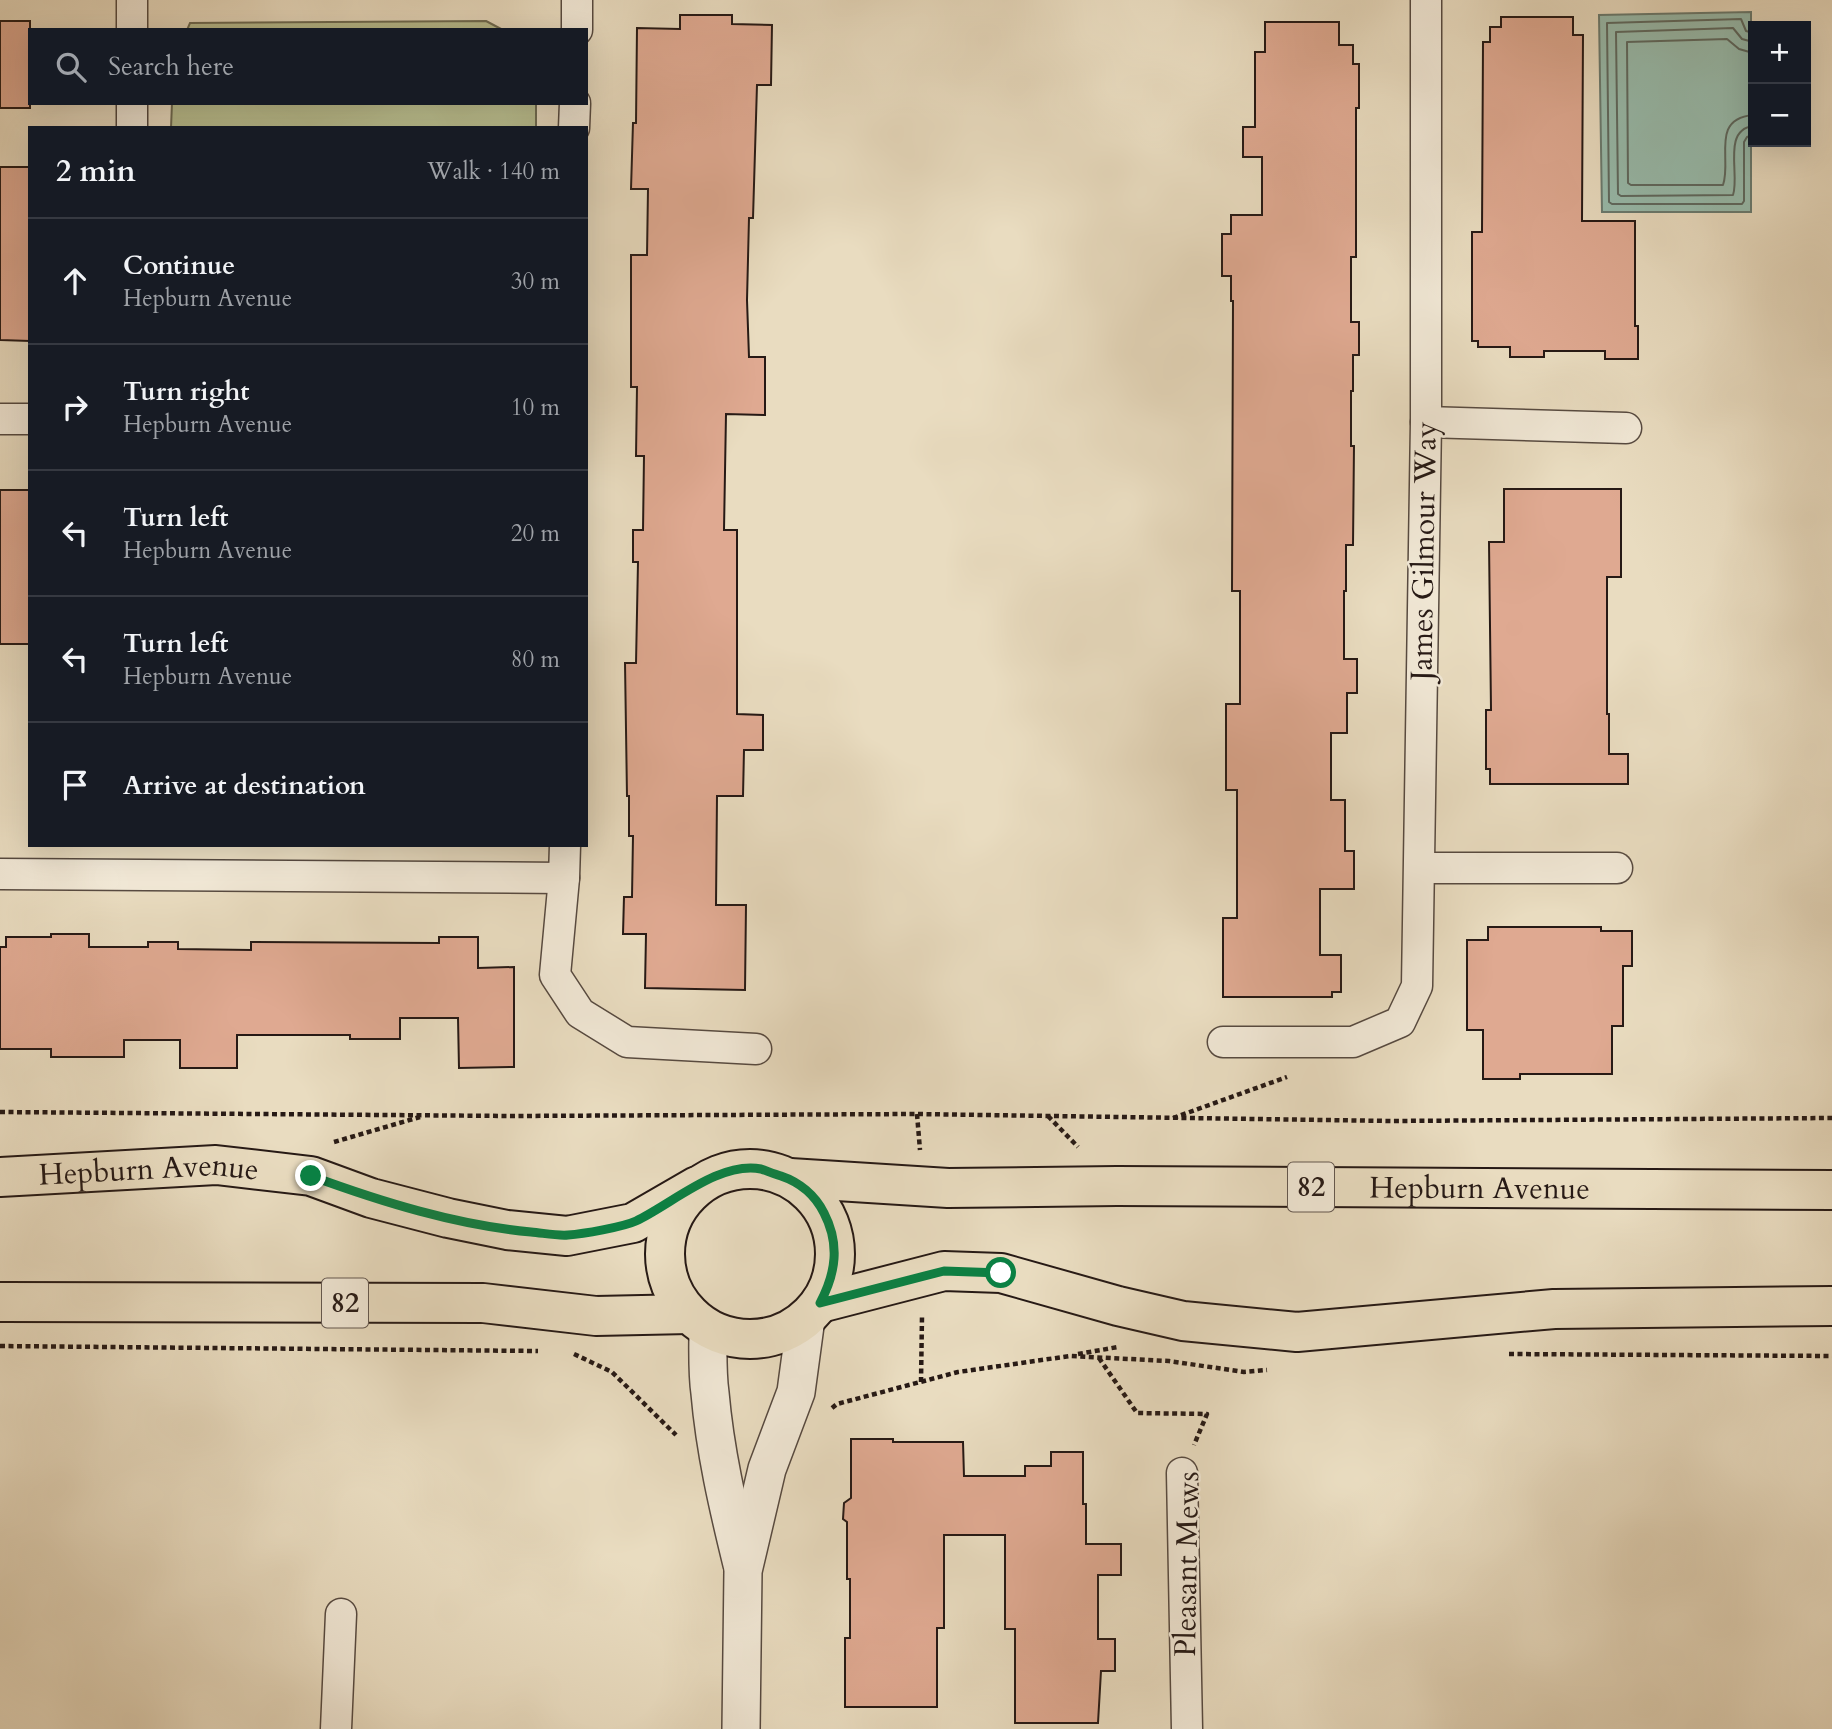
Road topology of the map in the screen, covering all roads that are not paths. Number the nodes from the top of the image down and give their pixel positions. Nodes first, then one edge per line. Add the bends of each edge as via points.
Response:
1 (132, 0) edge
2 (578, 0) edge
3 (1426, 0) edge
4 (132, 28) edge
5 (577, 28) edge
6 (132, 105) edge
7 (575, 105) edge
8 (132, 126) edge
9 (574, 126) edge
10 (0, 419) edge
11 (28, 419) edge
12 (1426, 422) junction
13 (1626, 428) dead end
14 (565, 847) edge
15 (1420, 868) junction
16 (1617, 868) dead end
17 (0, 874) edge
18 (564, 878) junction
19 (1223, 1042) dead end
20 (756, 1049) dead end
21 (0, 1177) edge
22 (790, 1178) junction
23 (697, 1186) junction
24 (1832, 1190) edge
25 (0, 1302) edge
26 (1832, 1306) edge
27 (813, 1310) junction
28 (698, 1321) junction
29 (1182, 1473) road end
30 (743, 1572) junction
31 (341, 1614) dead end
32 (336, 1729) edge
33 (741, 1729) edge
34 (1187, 1729) edge

1 - 4 street
2 - 5 street
3 - 12 street, James Gilmour Way
6 - 8 street
7 - 9 street
10 - 11 street
12 - 13 street
12 - 15 street, James Gilmour Way
14 - 18 street
15 - 16 street
15 - 19 street, James Gilmour Way via 1417,986 1400,1022 1353,1042
17 - 18 street
18 - 20 street via 555,975 580,1013 627,1042
21 - 23 main road, Hepburn Avenue / 82 via 216,1165 311,1176 370,1198 448,1218 567,1236 633,1223
22 - 23 main road, Hepburn Avenue / 82 via 759,1169 726,1172
22 - 24 main road, Hepburn Avenue / 82 via 948,1188
22 - 27 main road, Hepburn Avenue / 82 via 820,1206 835,1244 830,1285
23 - 28 main road, Hepburn Avenue / 82 via 677,1209 665,1236 665,1266 674,1295
25 - 28 main road, 82 via 483,1303 596,1316
26 - 27 main road, 82 via 1554,1309 1297,1332 1183,1321 1001,1273 944,1271
27 - 28 main road, 82 via 780,1334 750,1339 719,1334
27 - 30 street via 796,1392 766,1469
28 - 30 street via 722,1484
29 - 34 street, Pleasant Mews
30 - 33 street
31 - 32 street

